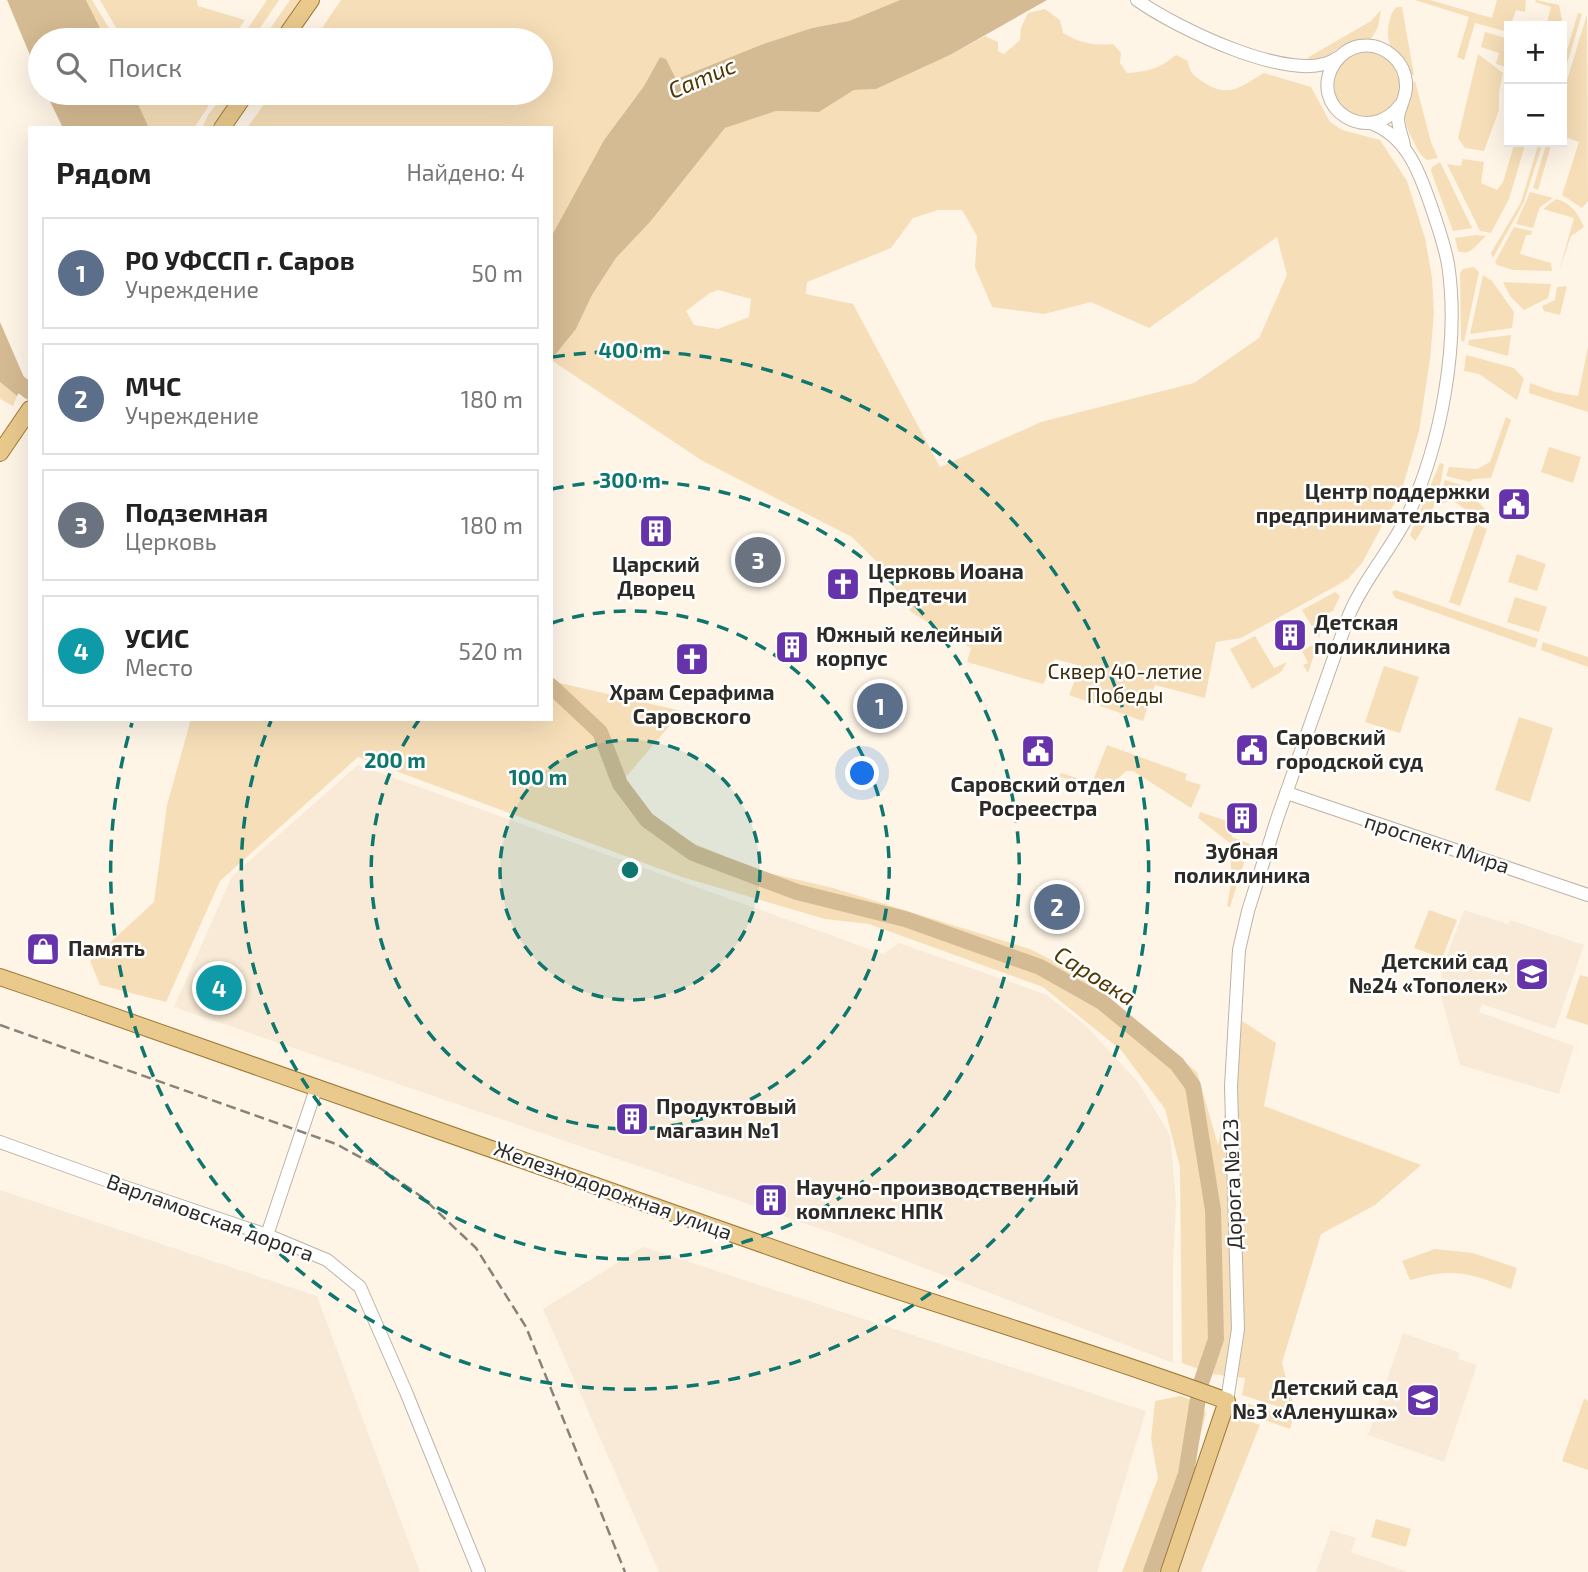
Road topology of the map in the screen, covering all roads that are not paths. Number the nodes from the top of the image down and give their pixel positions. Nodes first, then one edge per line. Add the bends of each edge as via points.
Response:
1 (311, 0) edge
2 (1137, 0) edge
3 (291, 28) edge
4 (1341, 56) junction
5 (1292, 66) junction
6 (1329, 96) junction
7 (1401, 104) junction
8 (238, 105) edge
9 (1373, 124) junction
10 (223, 126) edge
11 (1405, 149) junction
12 (28, 412) edge
13 (0, 453) edge
14 (1287, 793) junction
15 (1588, 895) edge
16 (0, 977) edge
17 (317, 1086) junction
18 (0, 1142) edge
19 (267, 1235) junction
20 (1227, 1401) junction
21 (479, 1572) edge
22 (1169, 1572) edge

1 - 3 main road
2 - 5 street via 1194,34
4 - 5 street via 1317,66
4 - 6 street via 1329,74
4 - 7 street via 1368,46 1392,54 1406,77
5 - 6 street via 1322,83
6 - 9 street via 1350,120
7 - 9 street via 1390,117
7 - 11 street via 1398,120
8 - 10 main road
9 - 11 street via 1388,130
11 - 14 street, Дорога №123 via 1425,189 1448,264 1450,348 1441,407 1418,491 1355,600
12 - 13 main road
14 - 15 street, проспект Мира
14 - 20 street, Дорога №123 via 1248,911 1238,961 1231,1086 1238,1329
16 - 17 main road, Железнодорожная улица
17 - 19 street
17 - 20 main road, Железнодорожная улица via 807,1261
18 - 19 street, Варламовская дорога
19 - 21 street, Варламовская дорога via 327,1260 360,1287
20 - 22 main road, Дорога №123

